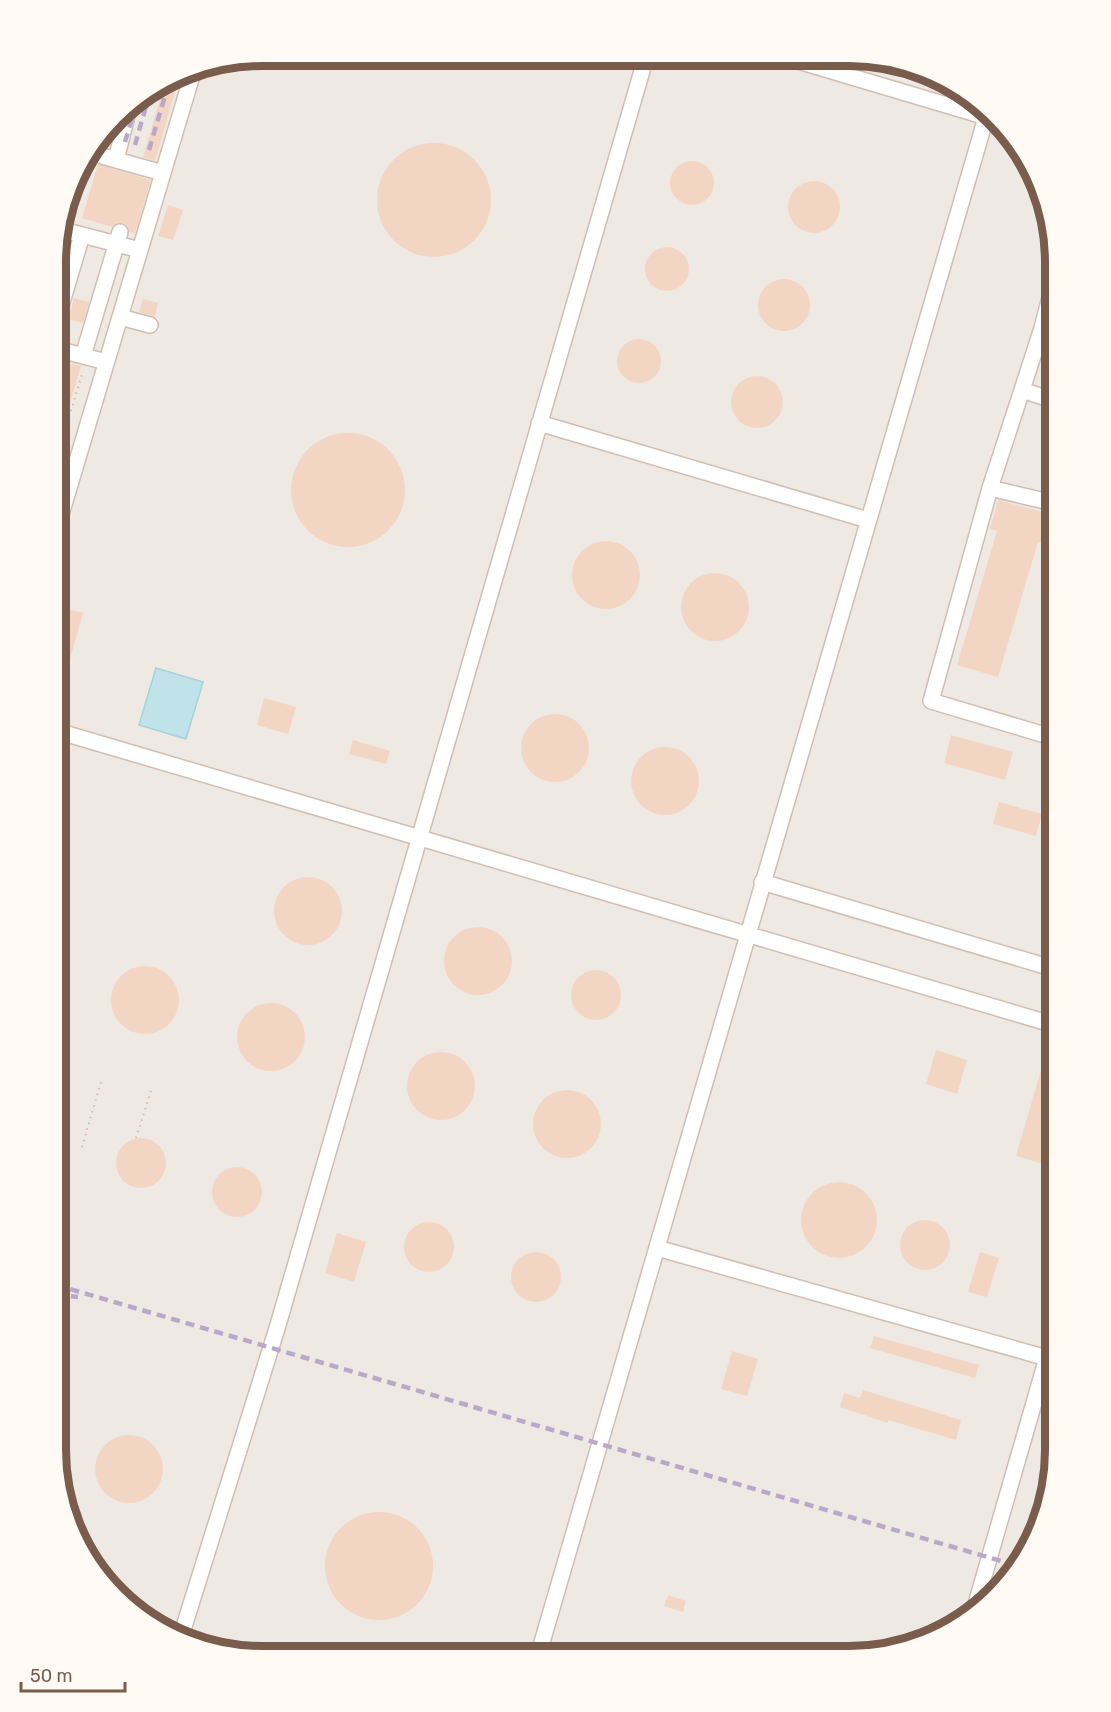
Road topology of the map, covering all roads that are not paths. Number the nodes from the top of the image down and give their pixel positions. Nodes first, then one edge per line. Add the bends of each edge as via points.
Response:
1 (643, 66) edge
2 (816, 66) edge
3 (191, 79) edge
4 (975, 112) edge
5 (986, 122) edge
6 (121, 127) edge
7 (163, 173) junction
8 (69, 232) edge
9 (82, 235) junction
10 (118, 238) junction
11 (140, 250) junction
12 (106, 279) junction
13 (129, 286) junction
14 (66, 289) edge
15 (120, 317) junction
16 (150, 325) dead end
17 (1045, 339) edge
18 (66, 351) edge
19 (85, 356) junction
20 (106, 362) junction
21 (1022, 390) junction
22 (1045, 397) edge
23 (539, 423) junction
24 (990, 488) junction
25 (66, 498) edge
26 (1045, 501) edge
27 (868, 520) junction
28 (66, 735) edge
29 (1045, 735) edge
30 (418, 837) junction
31 (762, 882) junction
32 (747, 933) junction
33 (1045, 966) edge
34 (1045, 1022) edge
35 (657, 1248) junction
36 (1045, 1357) edge
37 (1045, 1365) edge
38 (978, 1598) edge
39 (183, 1629) edge
40 (541, 1646) edge

1 - 23 lane
2 - 4 lane
3 - 7 lane
5 - 27 lane
6 - 7 lane via 109,158
7 - 11 lane
8 - 9 lane
9 - 10 lane
9 - 14 lane
10 - 11 lane
10 - 12 lane
11 - 13 lane
12 - 13 lane
12 - 19 lane
13 - 15 lane
15 - 16 lane
15 - 20 lane
17 - 21 lane
18 - 19 lane
19 - 20 lane
20 - 25 lane
21 - 22 lane
21 - 24 lane
23 - 27 lane
23 - 30 lane
24 - 26 lane
24 - 29 lane via 931,702
27 - 31 lane
28 - 30 lane
30 - 32 lane
30 - 39 lane via 278,1325
31 - 32 lane
31 - 33 lane
32 - 34 lane
32 - 35 lane
35 - 36 lane
35 - 40 lane
37 - 38 lane

